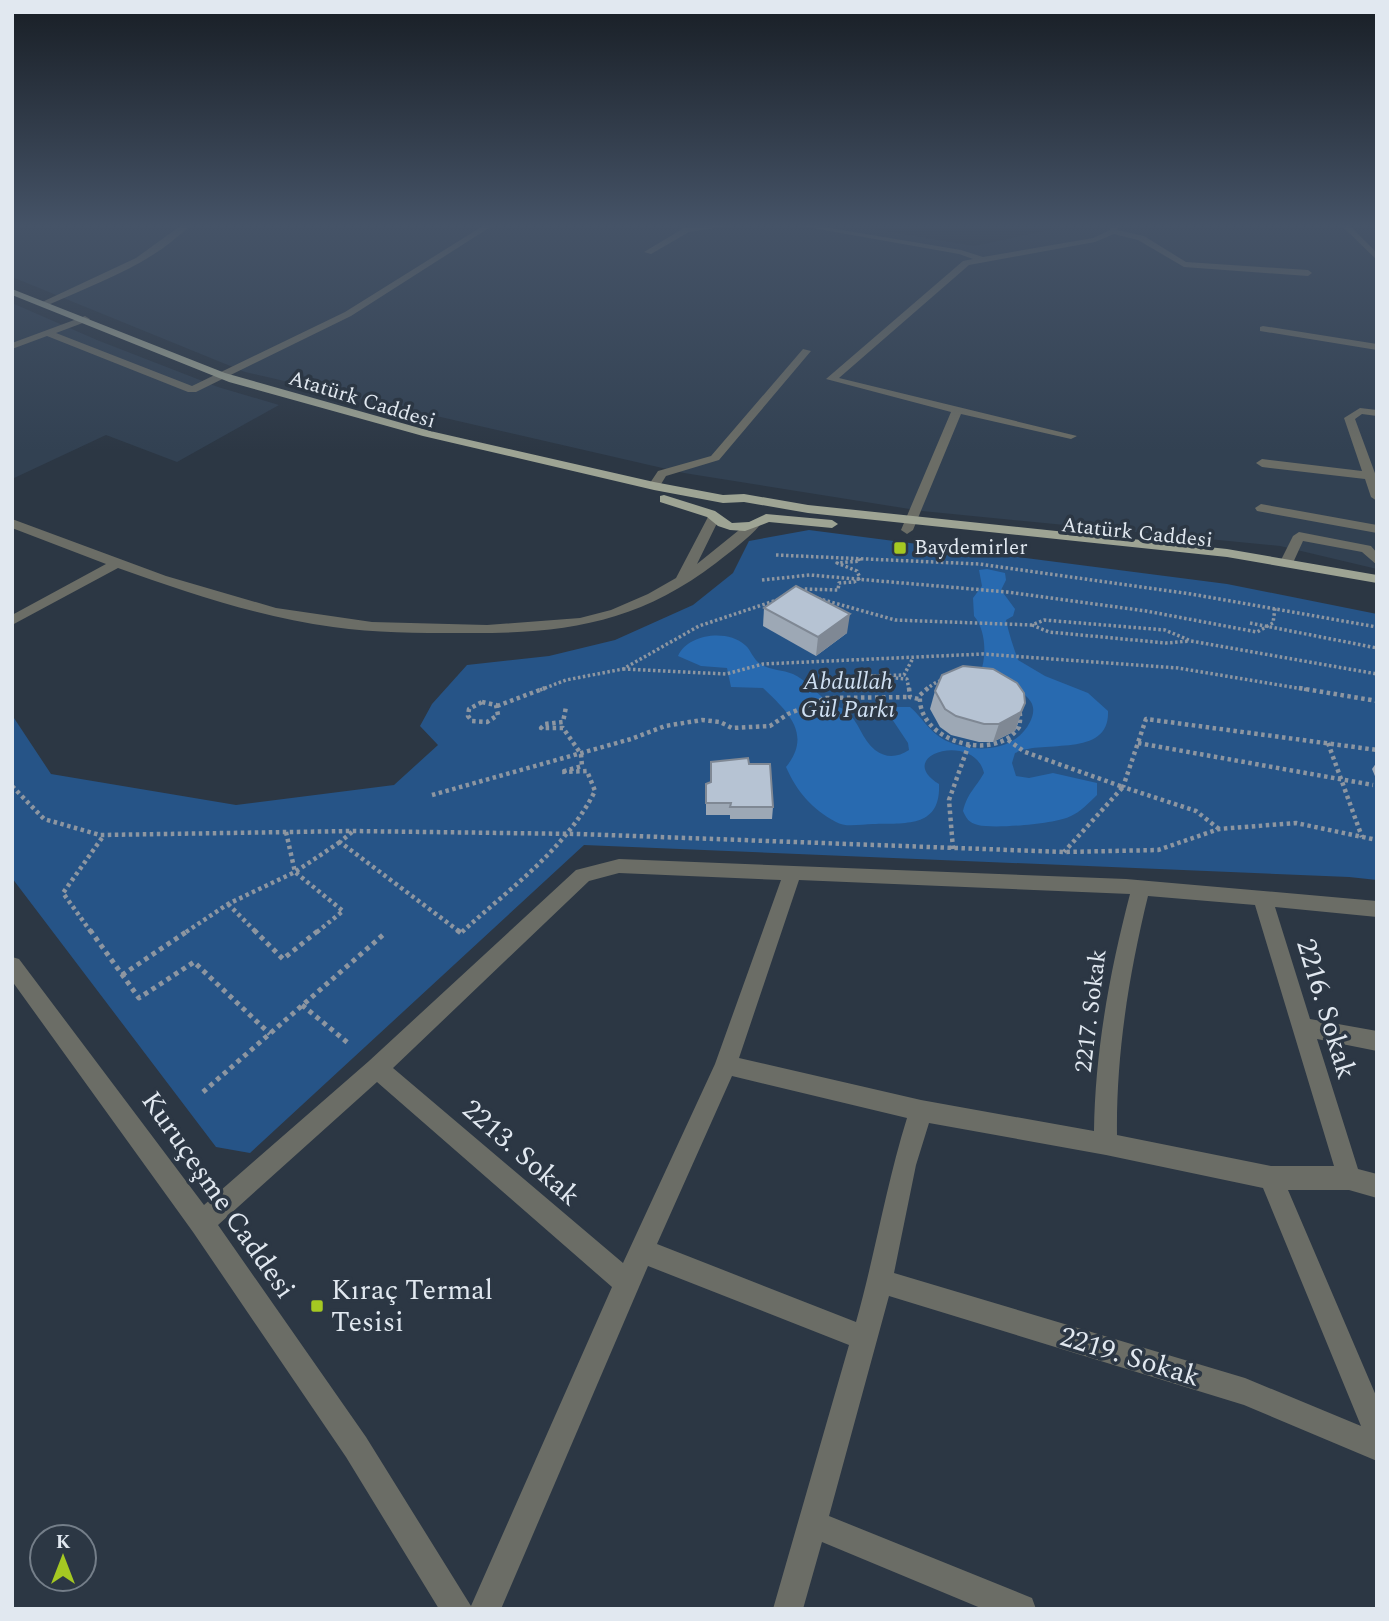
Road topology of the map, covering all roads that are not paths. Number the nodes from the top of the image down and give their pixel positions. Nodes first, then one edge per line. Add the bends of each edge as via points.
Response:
1 (35, 300) edge
2 (52, 300) edge
3 (371, 300) edge
4 (923, 300) edge
5 (45, 303) junction
6 (85, 319) junction
7 (1263, 329) dead end
8 (47, 333) junction
9 (12, 346) edge
10 (1377, 346) edge
11 (806, 351) dead end
12 (225, 376) junction
13 (957, 410) junction
14 (1377, 412) edge
15 (1071, 436) dead end
16 (1262, 463) dead end
17 (1370, 476) junction
18 (654, 486) junction
19 (1377, 497) edge
20 (723, 499) junction
21 (762, 503) junction
22 (1261, 508) dead end
23 (713, 515) junction
24 (766, 518) junction
25 (12, 523) edge
26 (754, 525) junction
27 (909, 525) junction
28 (1377, 529) edge
29 (1377, 561) edge
30 (1287, 562) junction
31 (117, 563) junction
32 (683, 578) junction
33 (1377, 579) edge
34 (1377, 591) edge
35 (12, 621) edge
36 (792, 873) junction
37 (1141, 887) junction
38 (1262, 897) junction
39 (1377, 909) edge
40 (12, 965) edge
41 (1303, 1027) junction
42 (1377, 1041) edge
43 (726, 1065) junction
44 (377, 1068) junction
45 (921, 1111) junction
46 (1106, 1144) junction
47 (1271, 1178) junction
48 (1349, 1178) junction
49 (1377, 1186) edge
50 (202, 1223) junction
51 (642, 1251) junction
52 (880, 1281) junction
53 (627, 1283) junction
54 (863, 1338) junction
55 (1377, 1431) edge
56 (1377, 1447) edge
57 (811, 1523) junction
58 (457, 1609) edge
59 (485, 1609) edge
60 (788, 1609) edge
61 (1021, 1609) edge

1 - 5 main road, Atatürk Caddesi
2 - 5 street
3 - 12 street
4 - 13 street via 831,379
5 - 6 main road, Atatürk Caddesi
6 - 8 street
6 - 12 main road, Atatürk Caddesi
7 - 10 street
8 - 9 street
8 - 12 street via 192,390
11 - 18 street via 715,458 662,474
12 - 18 main road via 427,434
12 - 23 main road, Atatürk Caddesi via 241,385 430,443 692,506
13 - 15 street
13 - 27 street
14 - 17 street via 1360,411 1349,418
16 - 17 street
17 - 19 street
18 - 20 main road
20 - 21 main road
20 - 23 main road via 712,508
21 - 24 main road
21 - 27 main road
22 - 28 street
23 - 26 main road, Atatürk Caddesi via 732,526
23 - 32 street
24 - 26 main road
24 - 27 main road, Atatürk Caddesi
25 - 31 street
26 - 32 street
27 - 30 main road
27 - 34 main road, Atatürk Caddesi via 1215,562
29 - 30 street via 1366,549 1299,536
30 - 33 main road
31 - 32 street via 265,610 348,625 425,629 590,621
31 - 35 street
36 - 37 street
36 - 43 street
36 - 44 street via 619,866 583,875
37 - 38 street
37 - 46 street, 2217. Sokak via 1125,944 1105,1107
38 - 39 street
38 - 41 street, 2216. Sokak
40 - 50 street, Kuruçeşme Caddesi
41 - 42 street
41 - 48 street, 2216. Sokak
43 - 45 street
43 - 51 street
44 - 50 street
44 - 53 street, 2213. Sokak
45 - 46 street
45 - 52 street via 904,1165
46 - 47 street
47 - 48 street
47 - 55 street
48 - 49 street
50 - 58 street, Kuruçeşme Caddesi via 356,1447
51 - 53 street
51 - 54 street
52 - 54 street
52 - 56 street, 2219. Sokak via 1245,1392
53 - 59 street
54 - 57 street
57 - 60 street
57 - 61 street

